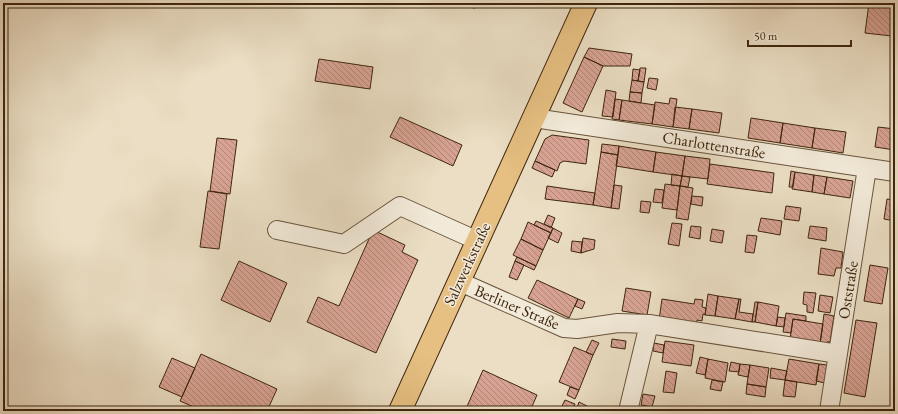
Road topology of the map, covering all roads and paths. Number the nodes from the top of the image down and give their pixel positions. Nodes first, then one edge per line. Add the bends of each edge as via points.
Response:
1 (586, 3) edge
2 (534, 118) junction
3 (867, 168) junction
4 (895, 172) edge
5 (277, 230) dead end
6 (478, 242) junction
7 (458, 281) junction
8 (649, 324) junction
9 (838, 354) junction
10 (400, 411) edge
11 (628, 411) edge
12 (830, 411) edge

1 - 2 main road, Salzwerkstraße
2 - 3 street, Charlottenstraße
2 - 6 main road, Salzwerkstraße
3 - 4 street, Charlottenstraße
3 - 9 street, Oststraße
5 - 6 street via 344,244 400,206
6 - 7 main road, Salzwerkstraße
7 - 8 street, Berliner Straße via 564,328 577,329 618,323
7 - 10 main road, Salzwerkstraße
8 - 9 street, Berliner Straße
8 - 11 street
9 - 12 street, Oststraße

